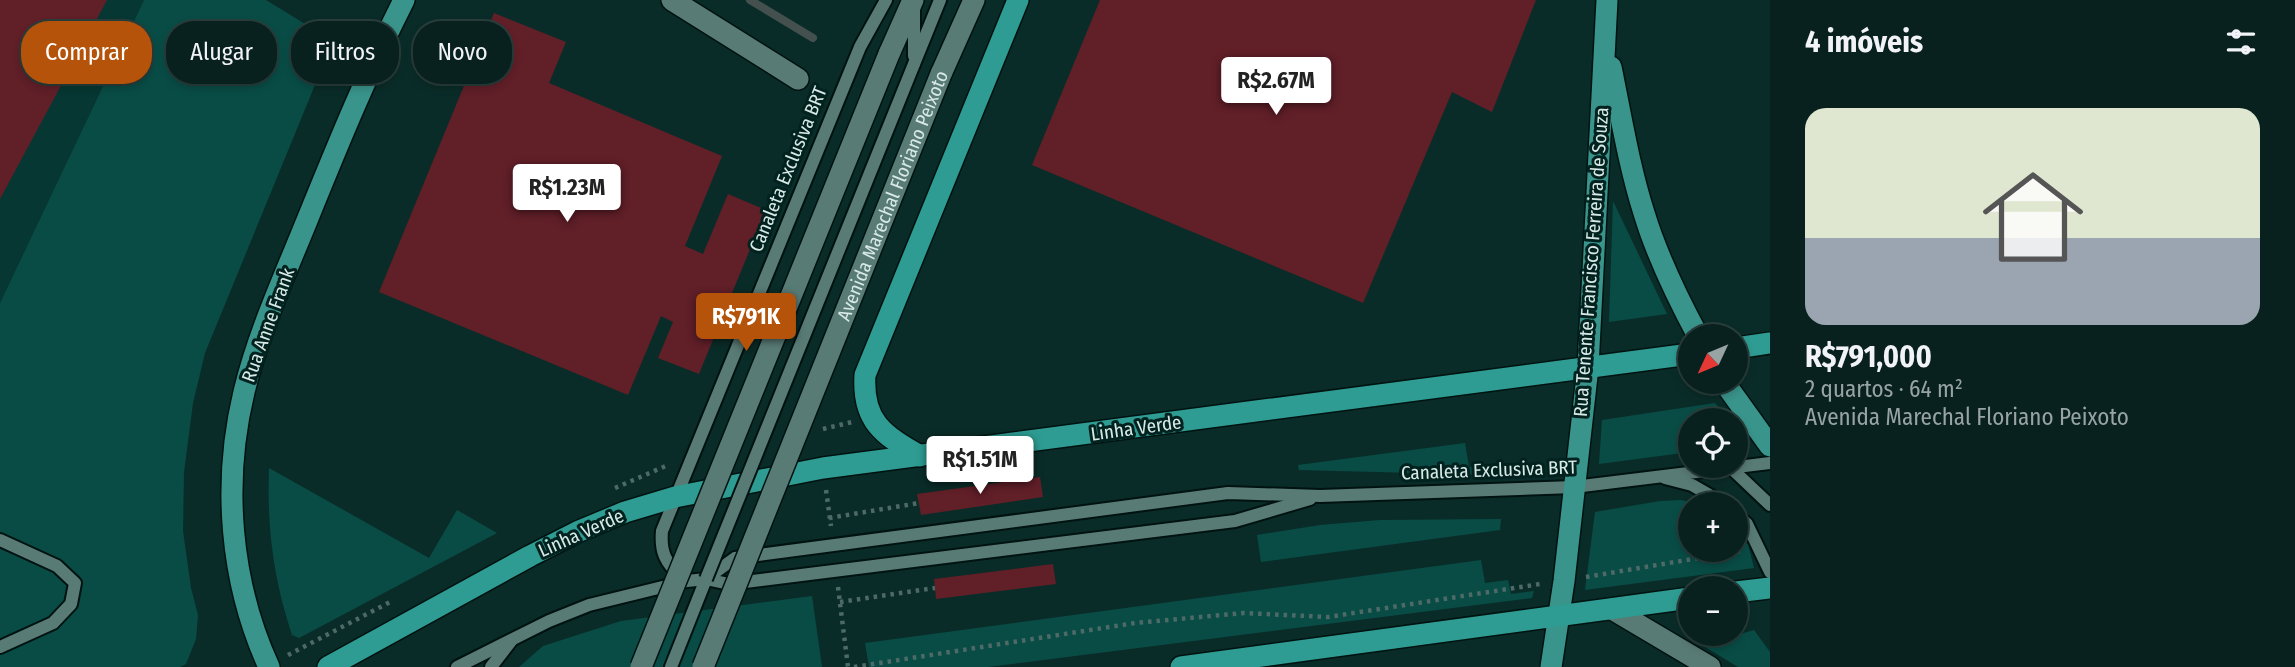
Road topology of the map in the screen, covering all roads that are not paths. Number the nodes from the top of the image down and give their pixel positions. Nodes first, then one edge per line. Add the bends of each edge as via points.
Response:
1 (404, 0) edge
2 (672, 0) edge
3 (914, 0) edge
4 (940, 0) edge
5 (974, 0) edge
6 (1018, 0) edge
7 (1607, 0) edge
8 (886, 1) edge
9 (1605, 36) junction
10 (914, 64) junction
11 (798, 79) dead end
12 (1692, 324) edge
13 (1770, 343) edge
14 (1748, 346) edge
15 (1678, 356) edge
16 (1588, 367) junction
17 (1733, 394) edge
18 (1770, 446) edge
19 (920, 456) junction
20 (1770, 463) edge
21 (1748, 465) edge
22 (1678, 474) edge
23 (1658, 476) junction
24 (1742, 478) edge
25 (1574, 487) junction
26 (1704, 492) edge
27 (1320, 496) junction
28 (675, 497) junction
29 (1770, 505) edge
30 (1748, 526) edge
31 (0, 540) edge
32 (1770, 572) edge
33 (706, 579) junction
34 (687, 581) junction
35 (1770, 588) edge
36 (1748, 591) edge
37 (1678, 600) edge
38 (1612, 609) junction
39 (1559, 616) junction
40 (513, 638) junction
41 (0, 647) edge
42 (269, 667) edge
43 (328, 667) edge
44 (457, 667) edge
45 (491, 667) edge
46 (641, 667) edge
47 (671, 667) edge
48 (702, 667) edge
49 (1181, 667) edge
50 (1551, 667) edge
51 (1710, 667) edge

1 - 42 main road, Rua Anne Frank via 359,94 289,264 239,413 232,476 233,523 246,608
2 - 11 street
3 - 10 lane
3 - 46 street, bridge
4 - 10 lane
5 - 48 street, Avenida Marechal Floriano Peixoto, bridge
6 - 19 highway via 865,375 863,396 871,418 892,440
7 - 9 main road, Rua Tenente Francisco Ferreira de Souza
8 - 28 lane, Canaleta Exclusiva BRT via 860,47
9 - 12 main road, Rua Tenente Francisco Ferreira de Souza via 1644,215
9 - 16 main road, Rua Tenente Francisco Ferreira de Souza
10 - 33 lane, bridge
13 - 14 highway
15 - 16 highway, Linha Verde
16 - 19 highway, Linha Verde
16 - 25 main road, Rua Tenente Francisco Ferreira de Souza
17 - 18 main road
19 - 28 highway, Linha Verde via 823,468
20 - 21 lane, Canaleta Exclusiva BRT
22 - 23 lane, Canaleta Exclusiva BRT
23 - 25 lane, Canaleta Exclusiva BRT
23 - 26 lane, Canaleta Exclusiva BRT
24 - 29 lane
25 - 27 lane, Canaleta Exclusiva BRT
25 - 39 main road, Rua Tenente Francisco Ferreira de Souza
27 - 33 lane, Canaleta Exclusiva BRT via 1235,521 729,584
27 - 33 lane, Canaleta Exclusiva BRT via 1228,493 833,544 735,558
28 - 34 lane, Canaleta Exclusiva BRT via 661,544 671,567
28 - 43 highway, Linha Verde via 565,538
30 - 32 lane
31 - 41 lane via 57,566 75,583 71,604 53,623
33 - 34 lane, Canaleta Exclusiva BRT
33 - 47 lane
34 - 40 lane, Canaleta Exclusiva BRT via 589,605
35 - 36 highway
37 - 38 highway
38 - 39 highway
38 - 51 street
39 - 49 highway
39 - 50 main road, Rua Tenente Francisco Ferreira de Souza
40 - 44 lane, Canaleta Exclusiva BRT
40 - 45 lane, Canaleta Exclusiva BRT

